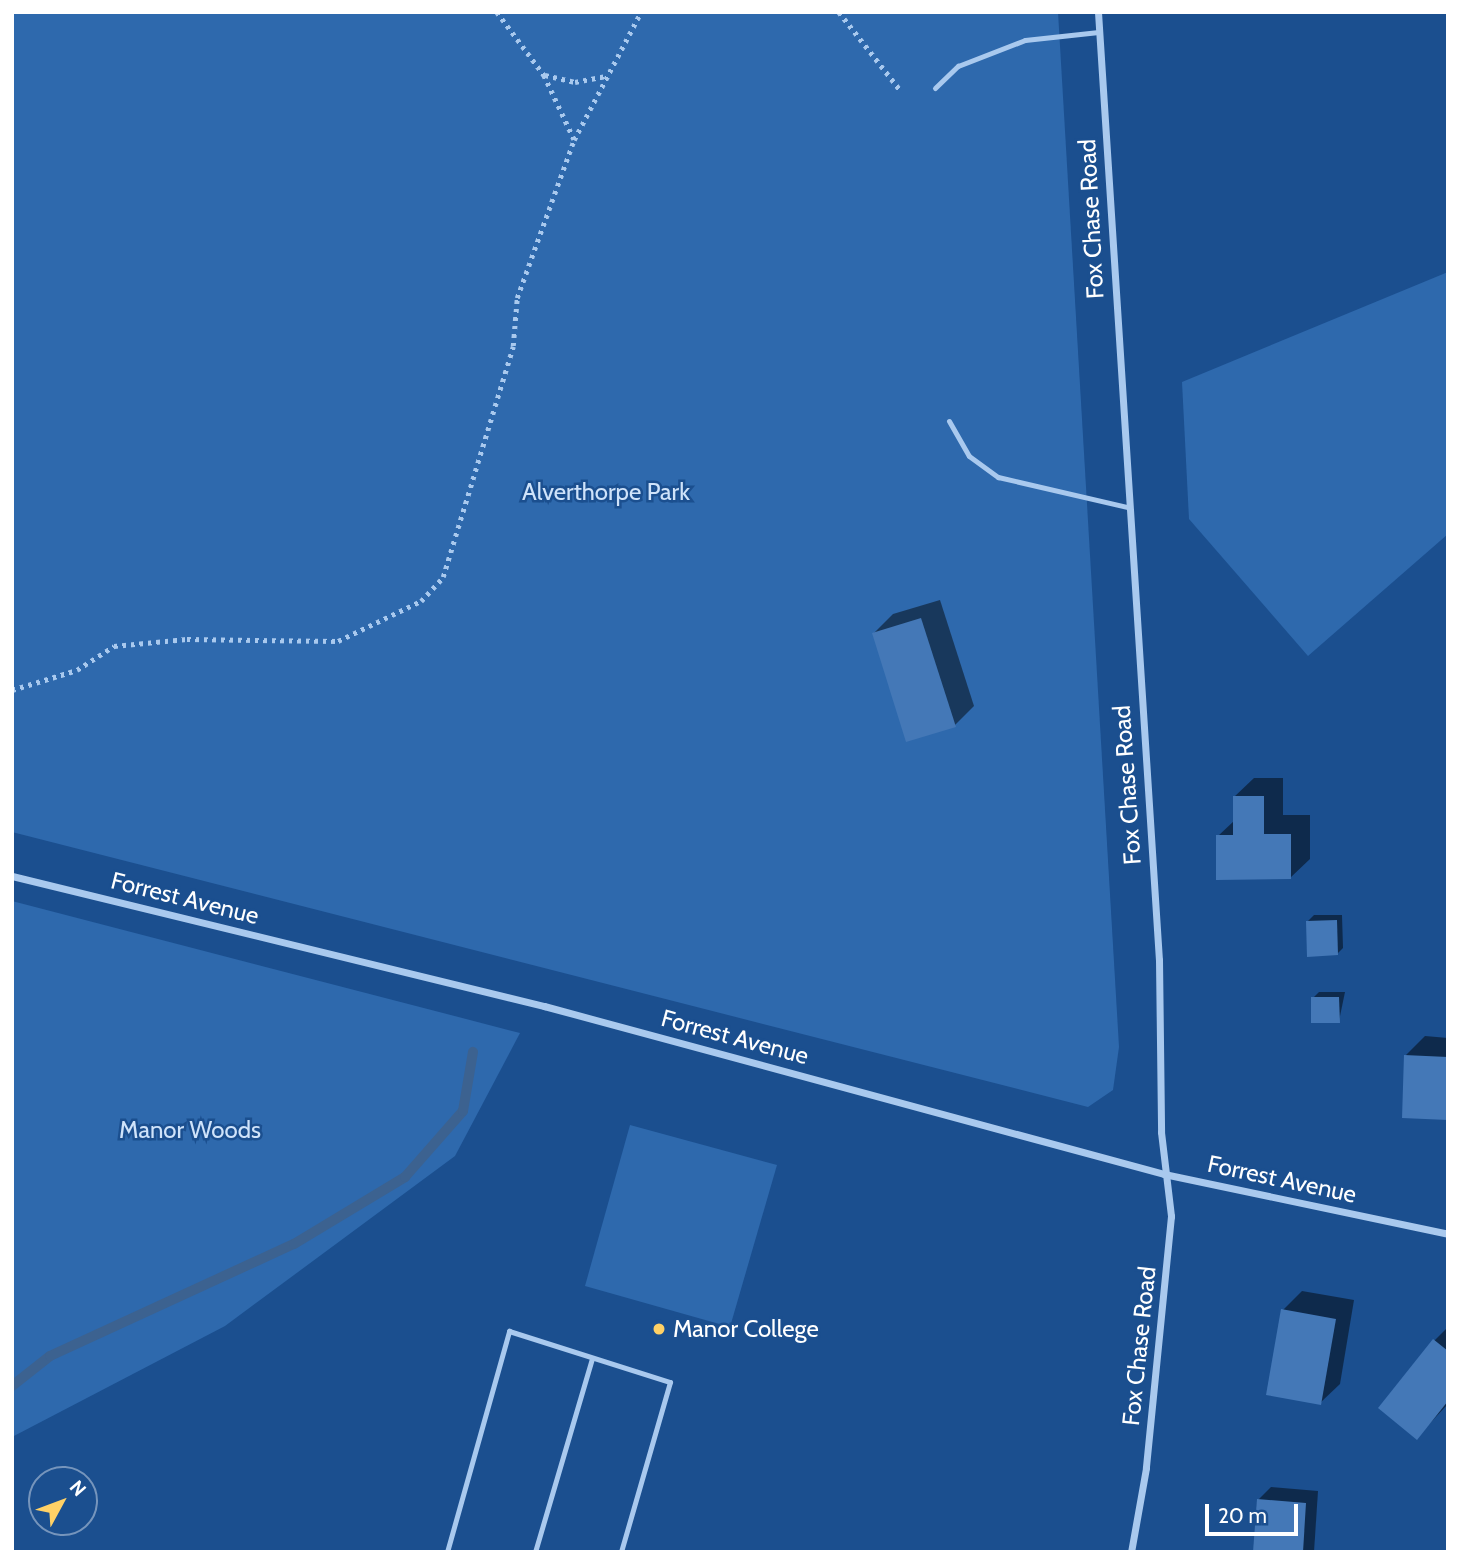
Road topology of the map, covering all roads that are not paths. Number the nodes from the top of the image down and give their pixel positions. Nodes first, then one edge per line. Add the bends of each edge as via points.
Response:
1 (1098, 12) edge
2 (1099, 32) junction
3 (935, 88) dead end
4 (950, 421) dead end
5 (1127, 507) junction
6 (12, 876) edge
7 (1164, 1174) junction
8 (1448, 1234) edge
9 (592, 1357) junction
10 (447, 1552) edge
11 (535, 1552) edge
12 (621, 1552) edge
13 (1131, 1552) edge

1 - 2 street, Fox Chase Road
2 - 3 lane via 1025,40 958,66
2 - 5 street, Fox Chase Road
4 - 5 lane via 969,456 998,477
5 - 7 street, Fox Chase Road via 1159,960
6 - 7 street, Forrest Avenue via 544,1006
7 - 8 street, Forrest Avenue
7 - 13 street, Fox Chase Road via 1171,1216 1146,1468
9 - 10 lane via 509,1331
9 - 11 lane
9 - 12 lane via 670,1382

